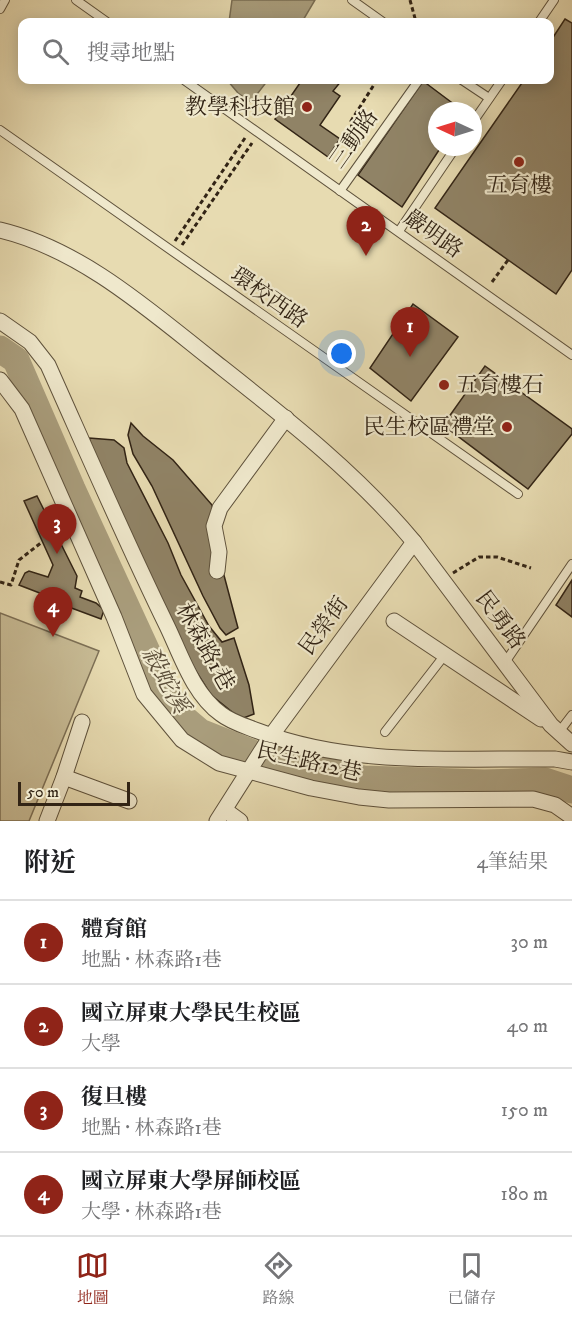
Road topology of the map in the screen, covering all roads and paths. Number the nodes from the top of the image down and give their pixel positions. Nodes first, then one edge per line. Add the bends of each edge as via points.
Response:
1 (5, 0) edge
2 (76, 0) edge
3 (352, 0) edge
4 (410, 0) edge
5 (554, 0) edge
6 (0, 9) edge
7 (101, 18) edge
8 (377, 18) edge
9 (415, 18) edge
10 (542, 18) edge
11 (190, 84) edge
12 (374, 84) edge
13 (416, 84) edge
14 (468, 84) edge
15 (499, 84) edge
16 (489, 98) junction
17 (482, 108) edge
18 (0, 130) edge
19 (245, 138) dead end
20 (252, 143) dead end
21 (373, 144) junction
22 (450, 156) edge
23 (340, 191) junction
24 (0, 230) edge
25 (399, 231) junction
26 (173, 252) junction
27 (508, 260) dead end
28 (492, 282) dead end
29 (0, 321) edge
30 (572, 355) edge
31 (0, 380) edge
32 (286, 418) junction
33 (518, 494) dead end
34 (42, 542) dead end
35 (414, 542) junction
36 (572, 564) edge
37 (531, 568) dead end
38 (217, 571) dead end
39 (442, 580) junction
40 (0, 582) edge
41 (394, 621) dead end
42 (444, 656) junction
43 (504, 664) junction
44 (572, 715) edge
45 (82, 723) dead end
46 (555, 729) junction
47 (385, 732) dead end
48 (271, 736) junction
49 (572, 744) edge
50 (572, 762) edge
51 (248, 771) junction
52 (64, 777) junction
53 (129, 801) dead end
54 (221, 815) edge
55 (572, 817) edge
56 (47, 821) edge
57 (240, 821) edge

1 - 6 lane
2 - 7 lane
3 - 8 lane
4 - 9 path
5 - 10 lane
11 - 23 lane, 嚴明路
12 - 21 path via 351,121 352,129
13 - 21 lane, 三動路
14 - 16 lane
15 - 16 lane
16 - 17 lane
18 - 26 lane, 環校西路
19 - 26 path
20 - 26 path
21 - 23 lane, 三動路
22 - 25 lane
23 - 25 lane, 嚴明路
24 - 32 street via 50,245 128,294
25 - 30 lane, 嚴明路
26 - 33 lane, 環校西路
27 - 28 path
29 - 48 street, 林森路1巷 via 30,342 48,365 196,685 223,716
31 - 51 street, 民生路12巷 via 22,410 144,694 182,740 219,763
32 - 35 street via 389,513
32 - 38 street via 220,508 214,526 219,552
34 - 40 path via 20,560 11,585
35 - 39 street, 民勇路
35 - 48 street, 民榮街
36 - 43 lane
37 - 39 path via 497,557 479,557
39 - 43 street, 民勇路
41 - 42 street, 民勇路
42 - 46 street, 民勇路
42 - 47 lane
43 - 46 street, 民勇路
44 - 46 lane
45 - 52 street
46 - 49 street, 民勇路
48 - 50 street, 林森路1巷 via 316,748 399,758
48 - 51 street, 民榮街
51 - 54 street
51 - 55 street, 民生路12巷 via 310,788 389,800 533,799 555,805
52 - 53 street
52 - 56 street
54 - 57 street

